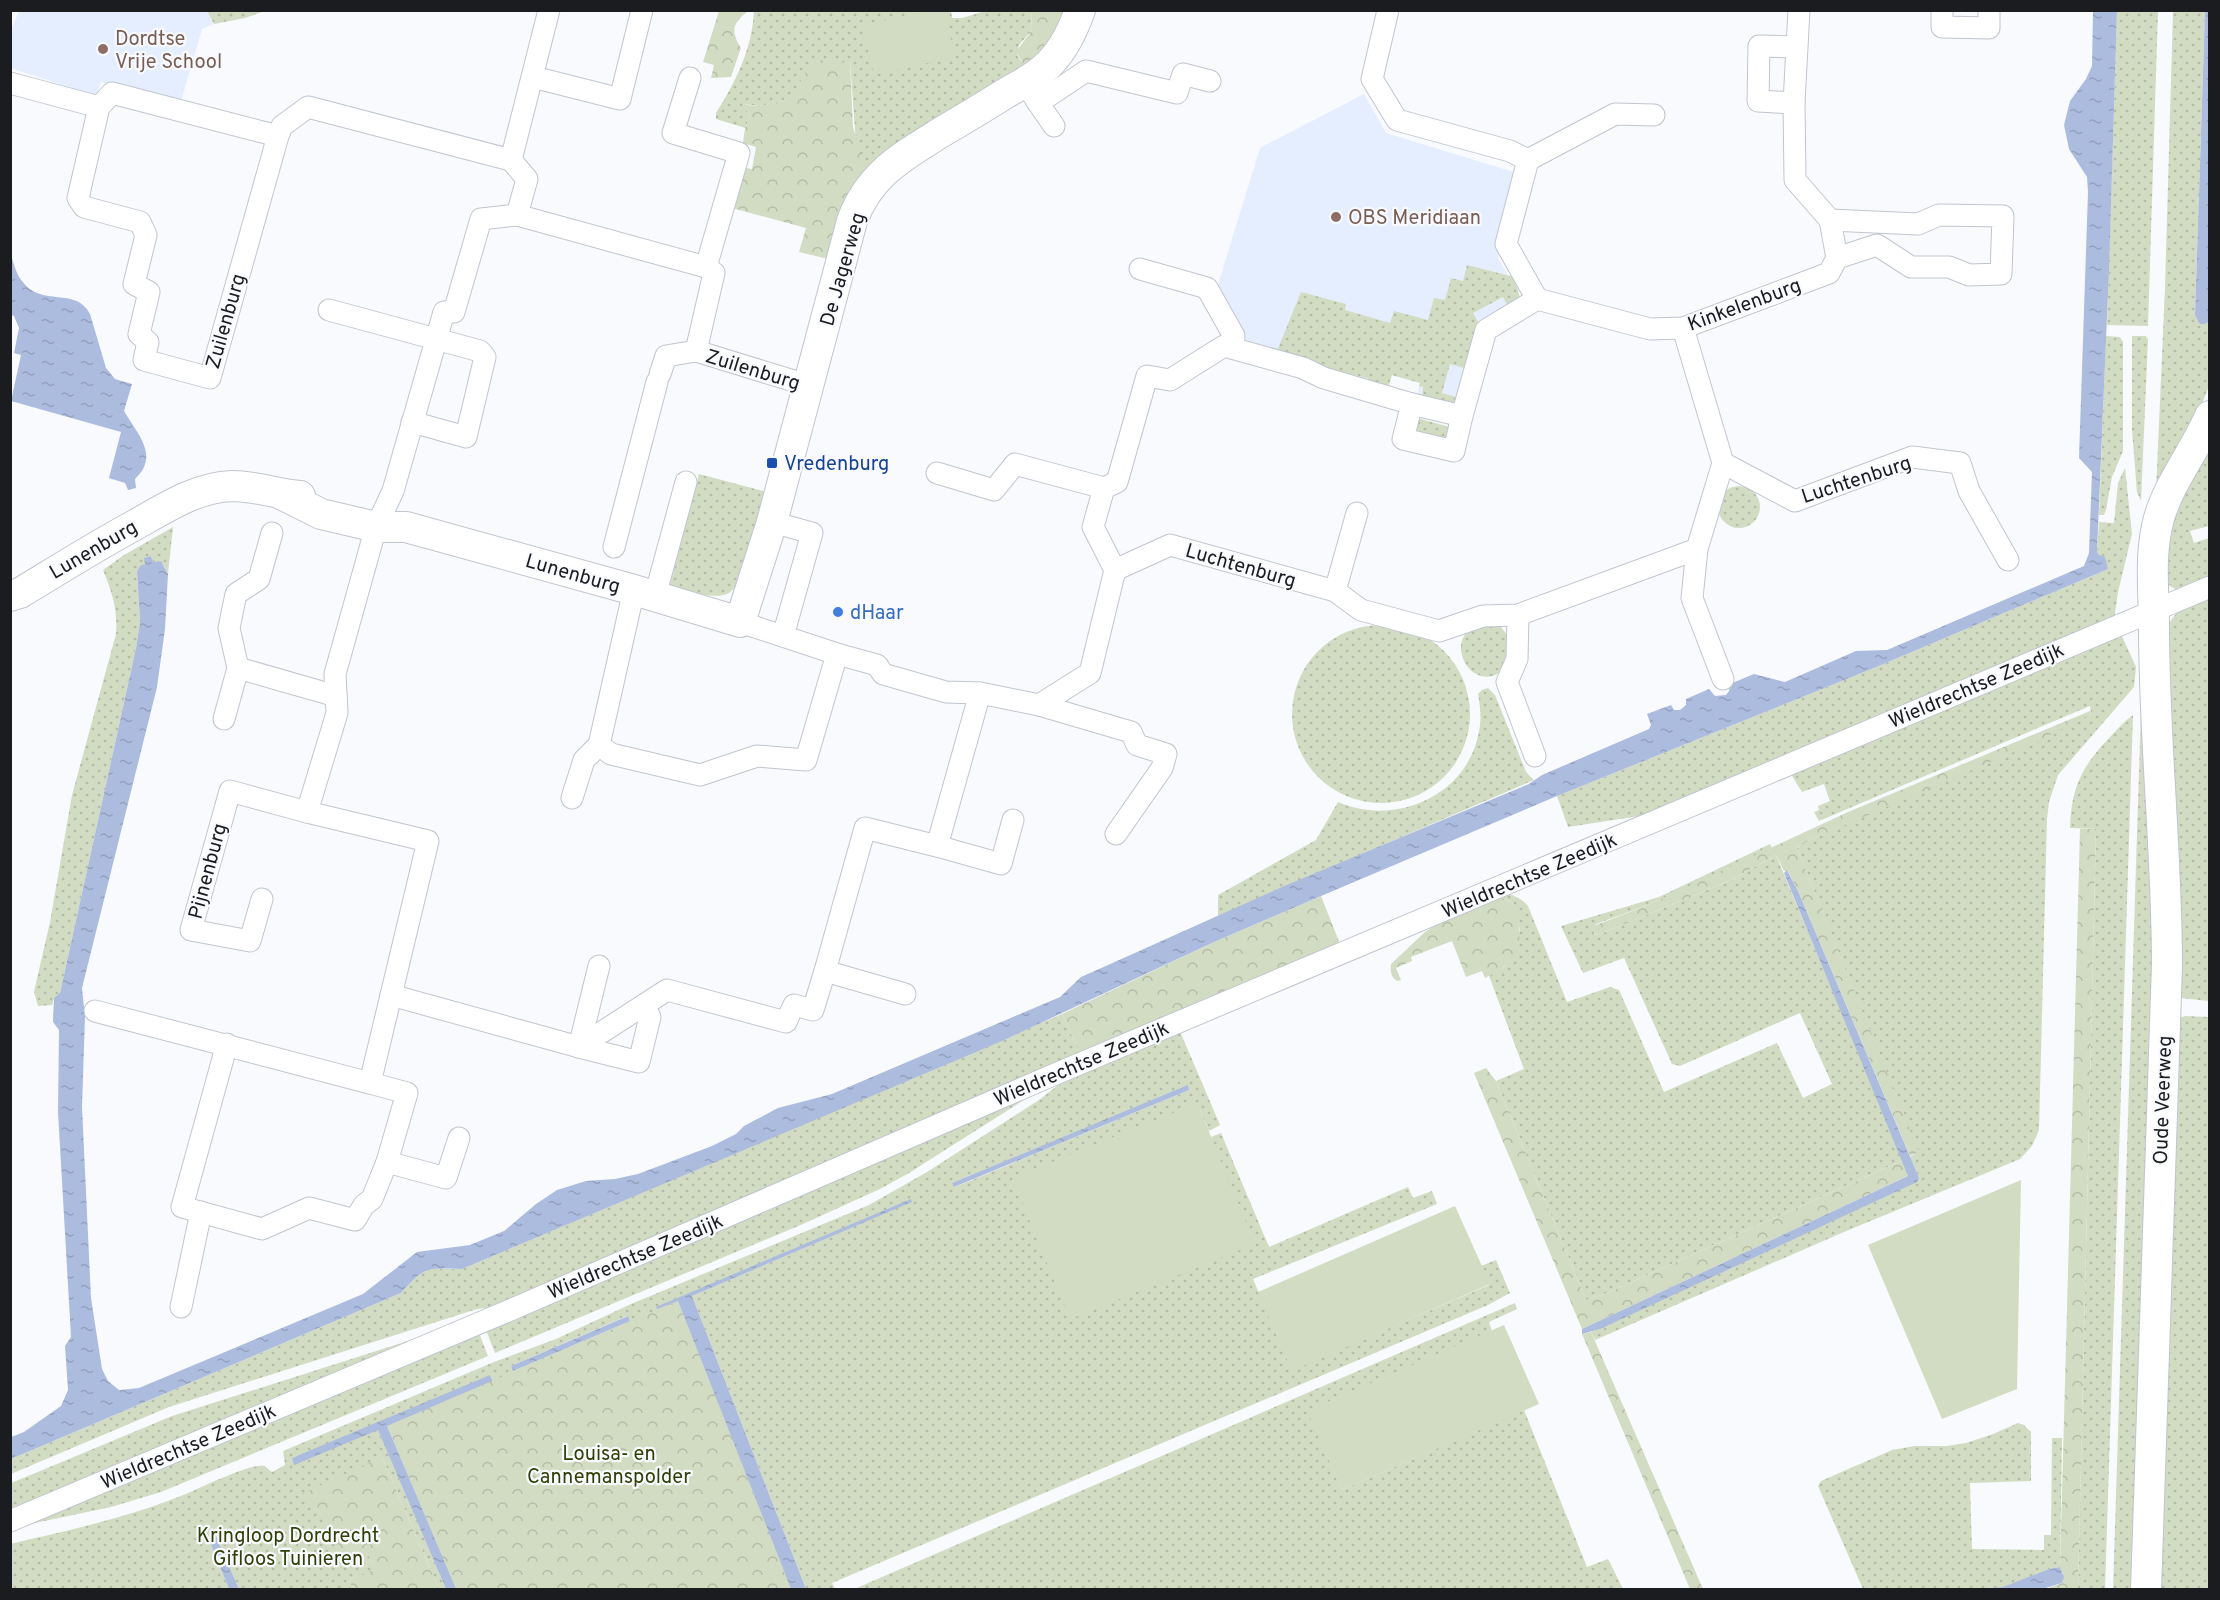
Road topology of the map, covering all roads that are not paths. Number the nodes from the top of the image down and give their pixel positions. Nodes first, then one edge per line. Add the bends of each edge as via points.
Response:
1 (549, 10) edge
2 (1080, 10) edge
3 (1388, 10) edge
4 (1799, 10) edge
5 (1942, 10) edge
6 (1989, 10) edge
7 (641, 11) edge
8 (1796, 47) junction
9 (533, 77) junction
10 (690, 78) dead end
11 (1210, 81) dead end
12 (10, 83) edge
13 (1032, 93) junction
14 (1794, 103) junction
15 (99, 107) junction
16 (1654, 115) dead end
17 (1054, 126) dead end
18 (278, 136) junction
19 (511, 160) junction
20 (1528, 160) junction
21 (517, 214) junction
22 (1830, 220) junction
23 (1837, 258) junction
24 (706, 267) junction
25 (1140, 269) dead end
26 (1537, 299) junction
27 (329, 310) dead end
28 (1683, 328) junction
29 (436, 338) junction
30 (1233, 348) junction
31 (696, 351) junction
32 (810, 386) junction
33 (1412, 404) junction
34 (1462, 416) junction
35 (2210, 416) edge
36 (412, 423) junction
37 (1723, 463) junction
38 (937, 473) dead end
39 (686, 482) dead end
40 (1104, 488) junction
41 (1357, 513) dead end
42 (772, 522) junction
43 (388, 523) junction
44 (272, 533) dead end
45 (614, 547) dead end
46 (1697, 549) junction
47 (2008, 560) dead end
48 (1115, 570) junction
49 (2210, 587) edge
50 (1335, 591) junction
51 (645, 593) junction
52 (10, 596) edge
53 (2154, 611) junction
54 (1518, 615) junction
55 (740, 622) junction
56 (783, 636) junction
57 (837, 654) junction
58 (238, 668) junction
59 (1723, 679) dead end
60 (980, 693) junction
61 (336, 696) junction
62 (1039, 705) junction
63 (224, 719) dead end
64 (599, 745) junction
65 (1535, 756) dead end
66 (573, 798) dead end
67 (308, 812) junction
68 (1013, 819) dead end
69 (1116, 834) dead end
70 (937, 846) junction
71 (262, 900) dead end
72 (599, 966) dead end
73 (825, 970) junction
74 (905, 994) dead end
75 (391, 995) junction
76 (644, 1005) junction
77 (95, 1011) dead end
78 (227, 1044) junction
79 (579, 1047) junction
80 (370, 1083) junction
81 (459, 1138) dead end
82 (387, 1162) junction
83 (201, 1212) junction
84 (181, 1308) dead end
85 (10, 1521) edge
86 (2146, 1590) edge

1 - 9 street
2 - 13 street, De Jagerweg via 1073,30
3 - 20 street via 1372,79 1397,120 1510,151
4 - 8 street
5 - 6 street via 1942,27 1989,28
7 - 9 street via 620,99
8 - 14 street
8 - 14 street via 1759,46 1758,101
9 - 19 street
10 - 24 street, Zuilenburg via 673,133 739,153
11 - 13 street via 1183,74 1178,93 1086,71
12 - 15 street
13 - 17 street
13 - 32 street, De Jagerweg via 896,161 869,188 852,221
14 - 22 street via 1796,180
15 - 18 street via 112,93
15 - 18 street, Zuilenburg via 78,198 84,207 140,222 146,235 134,284 150,292 140,334 148,342 144,360 210,378
16 - 20 street via 1615,114
18 - 19 street, Zuilenburg via 282,126 308,107
19 - 21 street via 527,179
20 - 26 street via 1506,244
21 - 24 street
21 - 29 street via 481,219 454,312 444,312
22 - 23 street
22 - 23 street, Kinkelenburg via 1918,224 1939,215 2003,216 2001,274 1969,275 1949,267 1911,267 1877,245
23 - 28 street, Kinkelenburg via 1829,273
24 - 31 street, Zuilenburg via 714,273
25 - 30 street via 1207,288 1234,336
26 - 28 street, Kinkelenburg via 1650,329
26 - 34 street via 1486,330
27 - 29 street
28 - 37 street
29 - 36 street
29 - 36 street via 480,351 484,357 466,436
30 - 33 street
30 - 40 street via 1224,346 1170,380 1148,376 1117,482
31 - 32 street, Zuilenburg
31 - 45 street, Zuilenburg via 666,356
32 - 42 street, De Jagerweg
33 - 34 street
33 - 34 street via 1403,439 1454,451
35 - 53 street, Oude Veerweg via 2171,488 2160,518 2152,555
36 - 43 street
37 - 46 street
37 - 47 street, Luchtenburg via 1795,501 1912,457 1960,463 1969,491
38 - 40 street via 994,490 1015,464
39 - 51 street
40 - 48 street via 1093,527
41 - 50 street
42 - 55 street, De Jagerweg
42 - 56 street via 812,533
43 - 51 street, Lunenburg
43 - 52 street, Lunenburg via 325,499 230,486 195,494 155,513
43 - 61 street via 335,674
44 - 58 street via 259,579 236,594 229,628
46 - 54 street, Luchtenburg
46 - 59 street via 1692,598
48 - 50 street, Luchtenburg via 1170,545
48 - 62 street via 1090,673
49 - 53 street, Wieldrechtse Zeedijk
50 - 54 street, Luchtenburg via 1360,609 1439,631 1483,616
51 - 55 street, Lunenburg
51 - 64 street
53 - 85 street, Wieldrechtse Zeedijk via 1063,1070 508,1311
53 - 86 street, Oude Veerweg via 2167,954
54 - 65 street via 1517,659 1507,682
55 - 56 street
56 - 57 street
57 - 60 street via 877,665 883,674 946,692
57 - 64 street via 806,760 757,756 700,775 611,754
58 - 61 street
58 - 63 street
60 - 62 street
60 - 70 street
61 - 67 street via 337,714
62 - 69 street via 1131,732 1137,745 1166,754 1162,768
64 - 66 street via 584,760
67 - 71 street, Pijnenburg via 230,791 191,930 250,941
67 - 75 street, Pijnenburg via 428,842
68 - 70 street via 1001,864
70 - 73 street via 865,828
72 - 79 street
73 - 74 street
73 - 76 street via 813,1010 794,1005 786,1022 667,990
75 - 79 street
75 - 80 street, Pijnenburg
76 - 79 street
76 - 79 street via 650,1017 639,1062
77 - 78 street
78 - 80 street
78 - 83 street via 183,1207
80 - 82 street via 407,1093
81 - 82 street via 446,1178
82 - 83 street via 372,1199 355,1220 309,1208 262,1228
83 - 84 street

